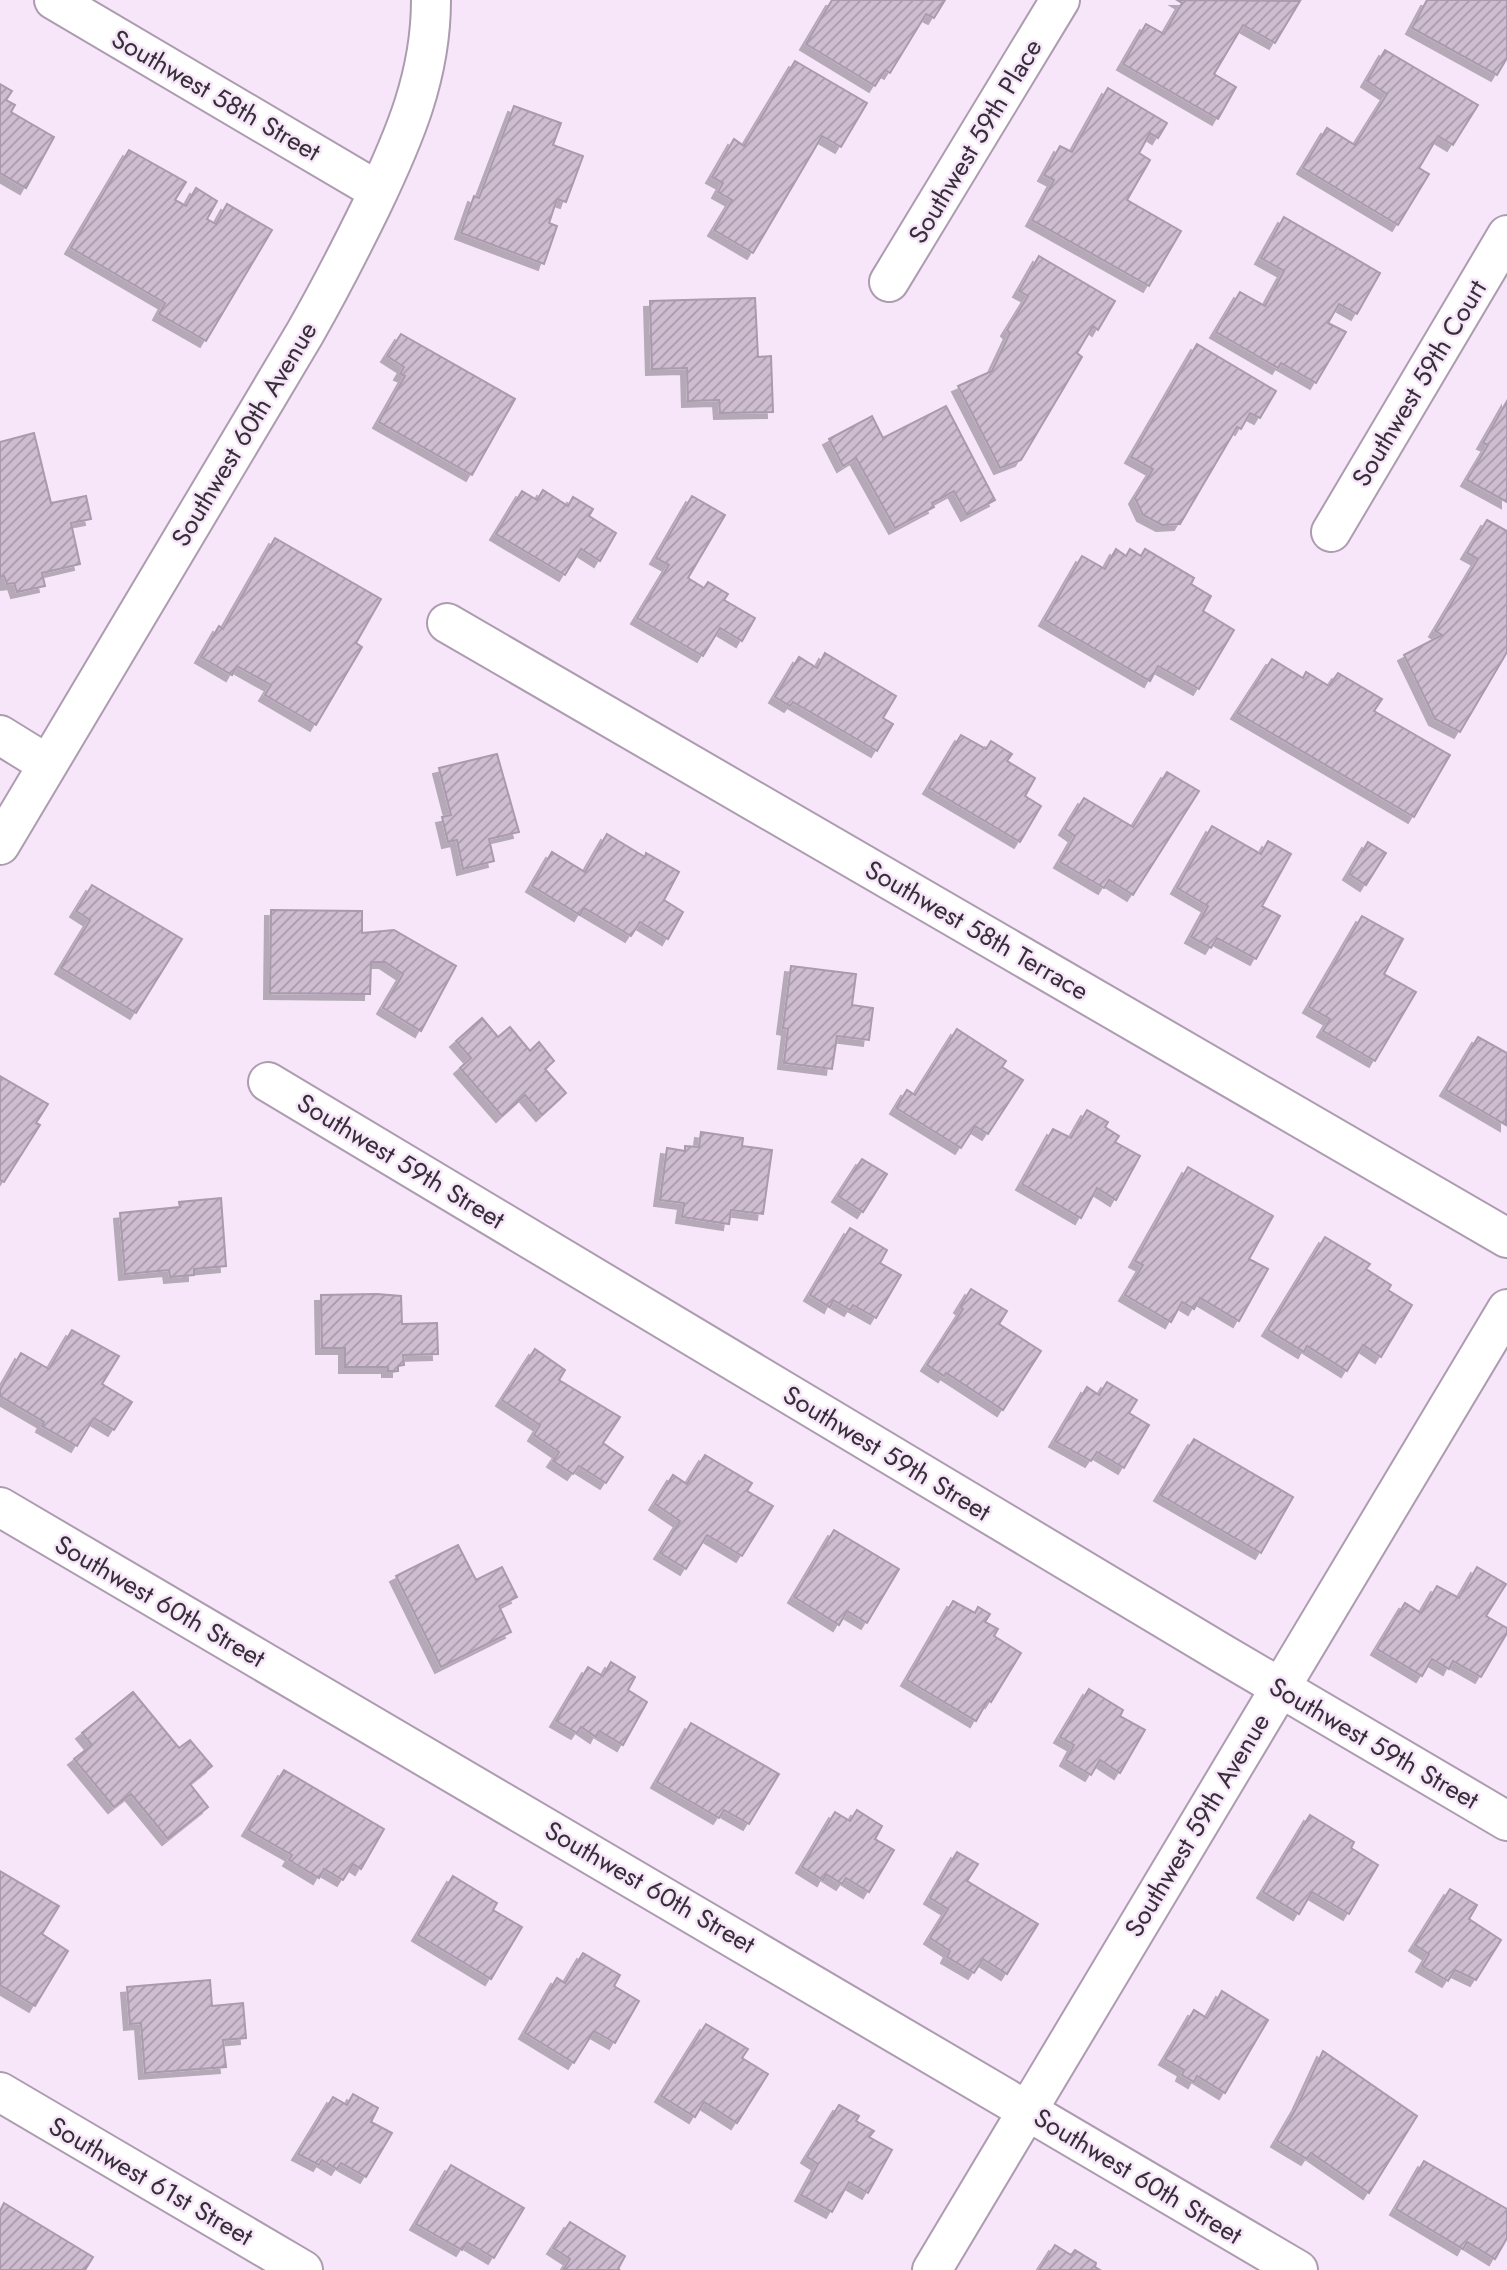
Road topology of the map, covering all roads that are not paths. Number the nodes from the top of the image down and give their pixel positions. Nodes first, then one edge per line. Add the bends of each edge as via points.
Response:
1 (54, 0) edge
2 (431, 0) edge
3 (1060, 0) edge
4 (379, 191) junction
5 (1507, 235) edge
6 (889, 282) dead end
7 (1331, 532) dead end
8 (447, 623) dead end
9 (0, 735) edge
10 (47, 764) junction
11 (0, 845) edge
12 (268, 1082) dead end
13 (1507, 1238) edge
14 (1507, 1309) edge
15 (0, 1507) edge
16 (1279, 1688) junction
17 (1507, 1821) edge
18 (0, 2092) edge
19 (1027, 2110) junction
20 (303, 2270) edge
21 (932, 2270) edge
22 (1298, 2270) edge

1 - 4 street, Southwest 58th Street
2 - 4 street, Southwest 60th Avenue via 420,91
3 - 6 street, Southwest 59th Place
4 - 10 street, Southwest 60th Avenue via 305,334
5 - 7 street, Southwest 59th Court
8 - 13 street, Southwest 58th Terrace
9 - 10 street
10 - 11 street, Southwest 60th Avenue
12 - 16 street, Southwest 59th Street
14 - 16 street, Southwest 59th Avenue
15 - 19 street, Southwest 60th Street
16 - 17 street, Southwest 59th Street
16 - 19 street, Southwest 59th Avenue
18 - 20 street, Southwest 61st Street
19 - 21 street, Southwest 59th Avenue
19 - 22 street, Southwest 60th Street

